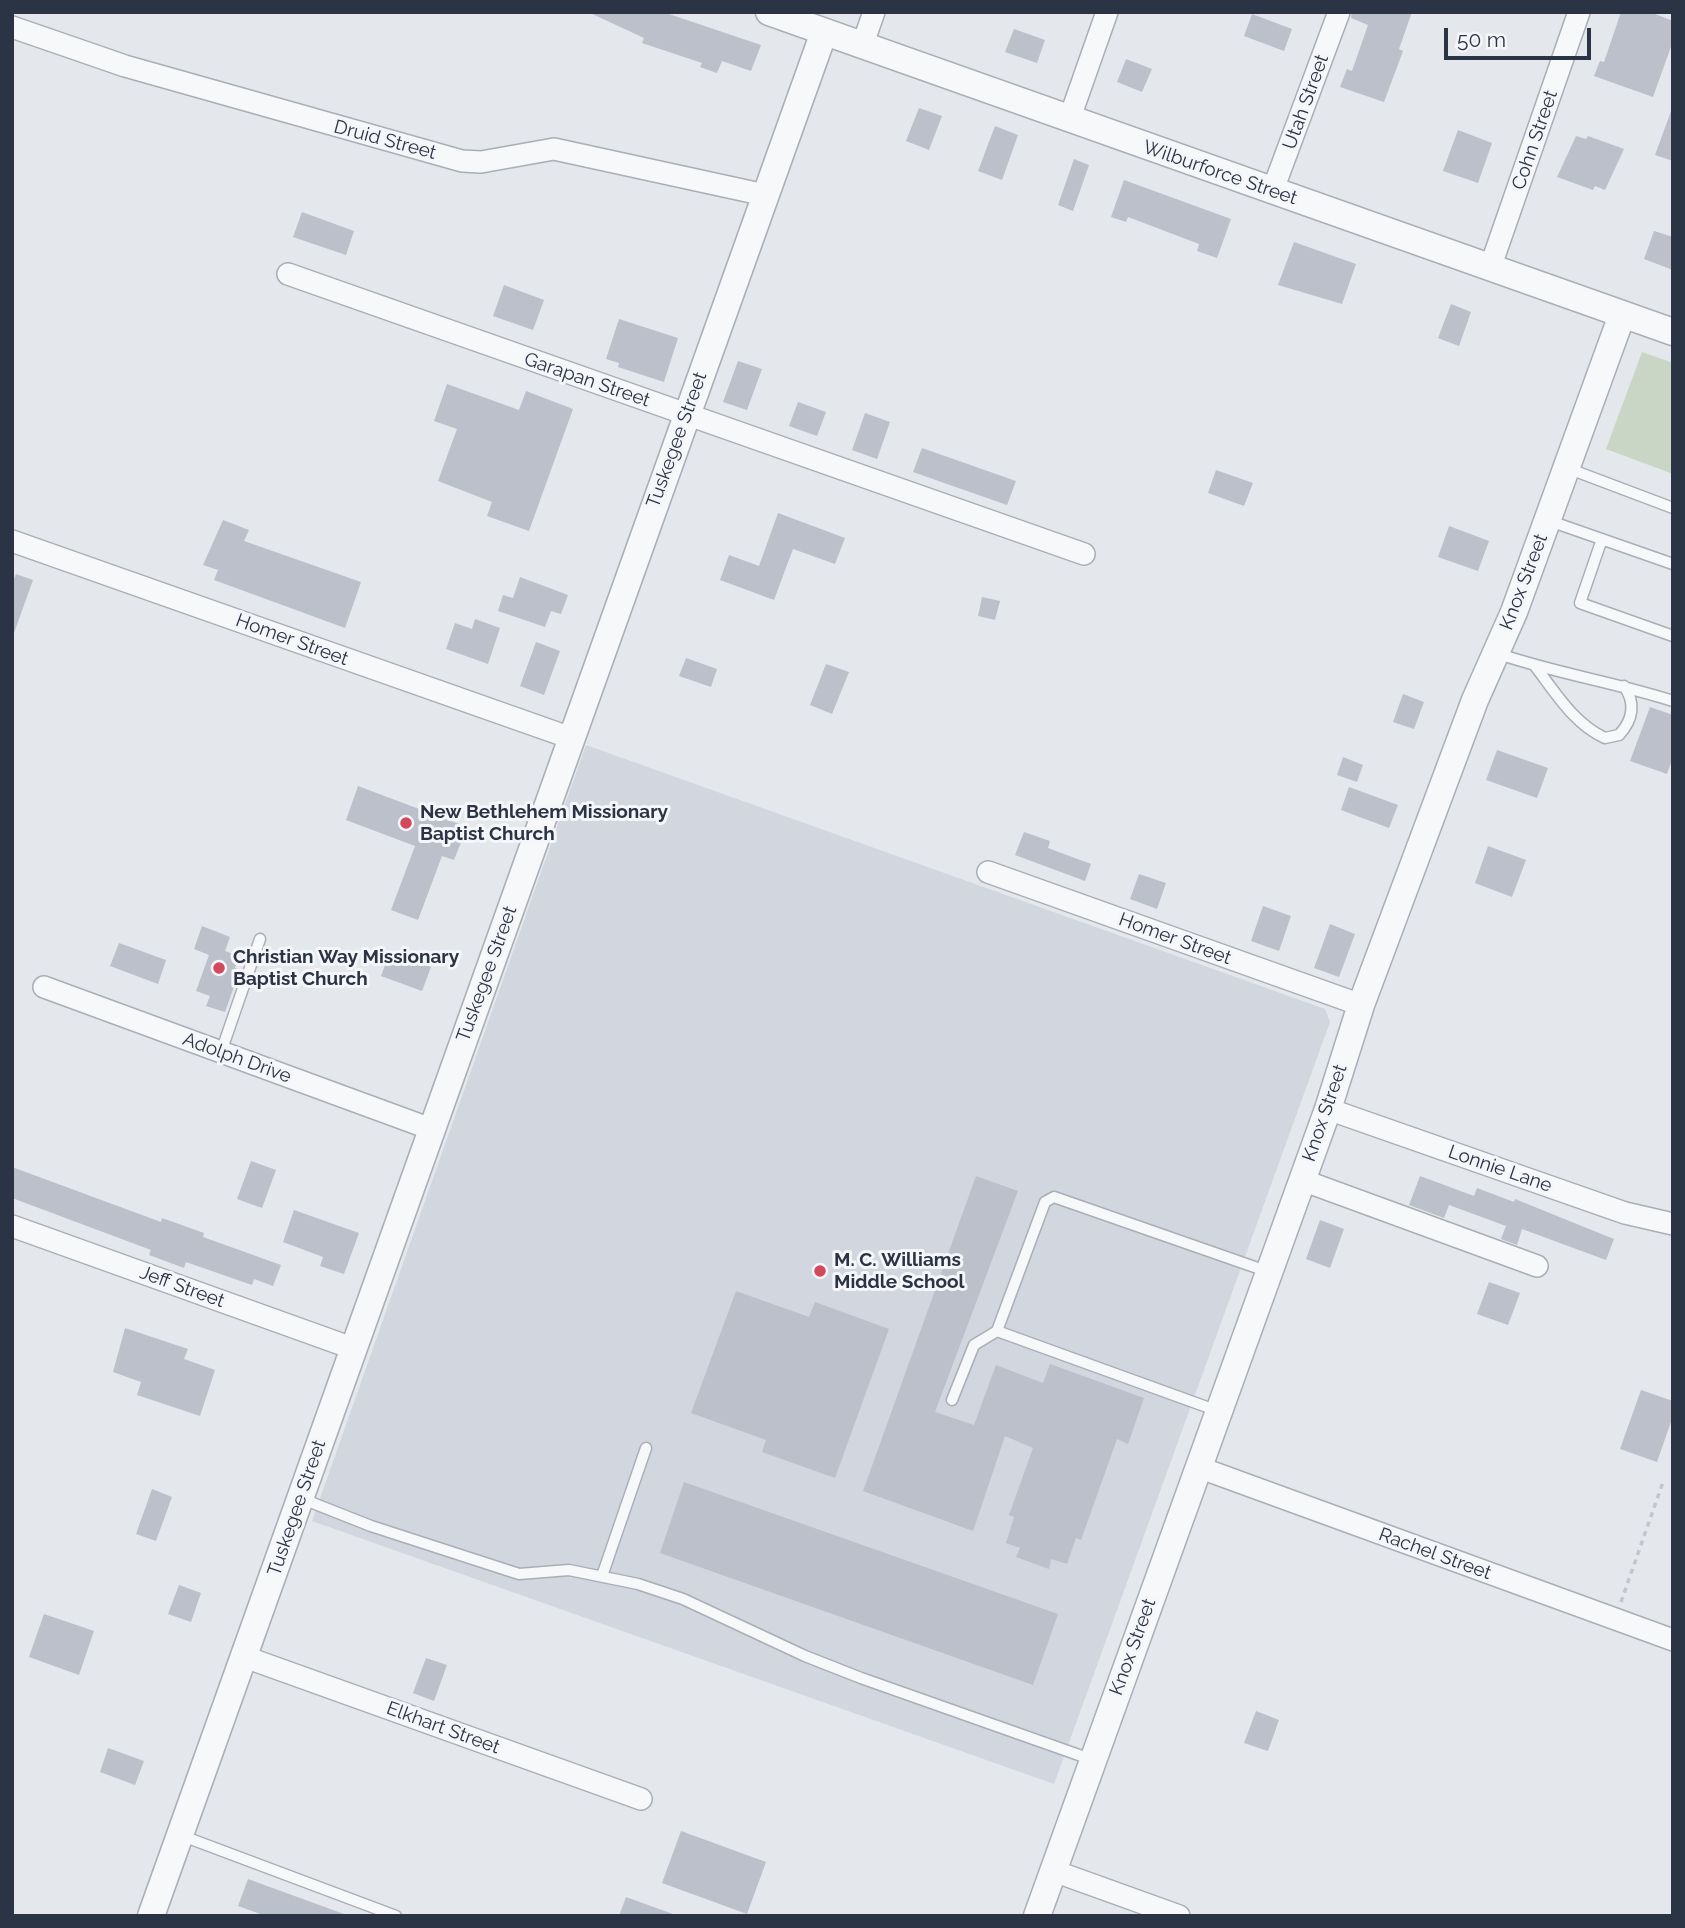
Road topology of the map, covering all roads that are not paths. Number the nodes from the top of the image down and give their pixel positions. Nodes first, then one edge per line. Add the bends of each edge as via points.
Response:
1 (769, 12) edge
2 (874, 12) edge
3 (1107, 12) edge
4 (1339, 12) edge
5 (1579, 12) edge
6 (12, 27) edge
7 (824, 32) junction
8 (862, 46) junction
9 (1069, 120) junction
10 (1272, 192) junction
11 (765, 195) junction
12 (1490, 268) junction
13 (288, 274) dead end
14 (1622, 315) junction
15 (1673, 332) edge
16 (686, 415) junction
17 (1566, 468) junction
18 (1673, 508) edge
19 (1548, 520) junction
20 (1602, 539) junction
21 (12, 541) edge
22 (1084, 554) dead end
23 (1673, 564) edge
24 (1673, 636) edge
25 (1496, 653) junction
26 (1535, 666) junction
27 (1624, 685) junction
28 (1673, 701) edge
29 (571, 738) junction
30 (988, 872) dead end
31 (260, 939) dead end
32 (44, 987) dead end
33 (1361, 1005) junction
34 (222, 1052) junction
35 (1328, 1109) junction
36 (431, 1129) junction
37 (1302, 1180) junction
38 (1673, 1224) edge
39 (12, 1226) edge
40 (1537, 1266) dead end
41 (1269, 1272) junction
42 (997, 1331) junction
43 (352, 1348) junction
44 (952, 1400) dead end
45 (1218, 1411) junction
46 (646, 1448) dead end
47 (1198, 1467) junction
48 (300, 1498) junction
49 (602, 1576) junction
50 (1673, 1640) edge
51 (245, 1657) junction
52 (1093, 1760) junction
53 (641, 1799) dead end
54 (180, 1835) junction
55 (1054, 1871) junction
56 (151, 1916) edge
57 (396, 1916) edge
58 (1037, 1916) edge
59 (1179, 1916) edge

1 - 7 street, Wilburforce Street
2 - 8 street
3 - 9 street
4 - 10 street, Utah Street
5 - 12 street, Cohn Street
6 - 11 street, Druid Street via 137,69 462,161 554,149
7 - 8 street, Wilburforce Street
7 - 11 street, Tuskegee Street
8 - 9 street, Wilburforce Street
9 - 10 street, Wilburforce Street
10 - 12 street, Wilburforce Street
11 - 16 street, Tuskegee Street
12 - 14 street, Wilburforce Street
13 - 16 street, Garapan Street
14 - 15 street, Wilburforce Street
14 - 17 street, Knox Street
16 - 22 street, Garapan Street
16 - 29 street, Tuskegee Street
17 - 18 lane
17 - 19 street, Knox Street
19 - 20 lane
19 - 25 street, Knox Street
20 - 23 lane
20 - 24 lane via 1580,603
21 - 29 street, Homer Street
25 - 26 lane
25 - 33 street, Knox Street
26 - 27 lane
26 - 27 lane via 1571,713 1605,738 1619,735 1629,720 1631,699
27 - 28 lane
29 - 36 street, Tuskegee Street
30 - 33 street, Homer Street
31 - 34 lane
32 - 34 street, Adolph Drive
33 - 35 street, Knox Street
34 - 36 street, Adolph Drive
35 - 37 street, Knox Street
35 - 38 street, Lonnie Lane via 1625,1213
36 - 43 street, Tuskegee Street
37 - 40 street
37 - 41 street, Knox Street
39 - 43 street, Jeff Street
41 - 42 lane via 1054,1197 1045,1202
41 - 45 street, Knox Street
42 - 44 lane via 974,1345
42 - 45 lane
43 - 48 street, Tuskegee Street
45 - 47 street, Knox Street
46 - 49 lane
47 - 50 street, Rachel Street
47 - 52 street, Knox Street
48 - 49 lane via 519,1574 569,1570
48 - 51 street, Tuskegee Street
49 - 52 lane via 683,1599 805,1656
51 - 53 street, Elkhart Street
51 - 54 street, Tuskegee Street
52 - 55 street, Knox Street
54 - 56 street, Tuskegee Street
54 - 57 lane
55 - 58 street, Knox Street
55 - 59 street

